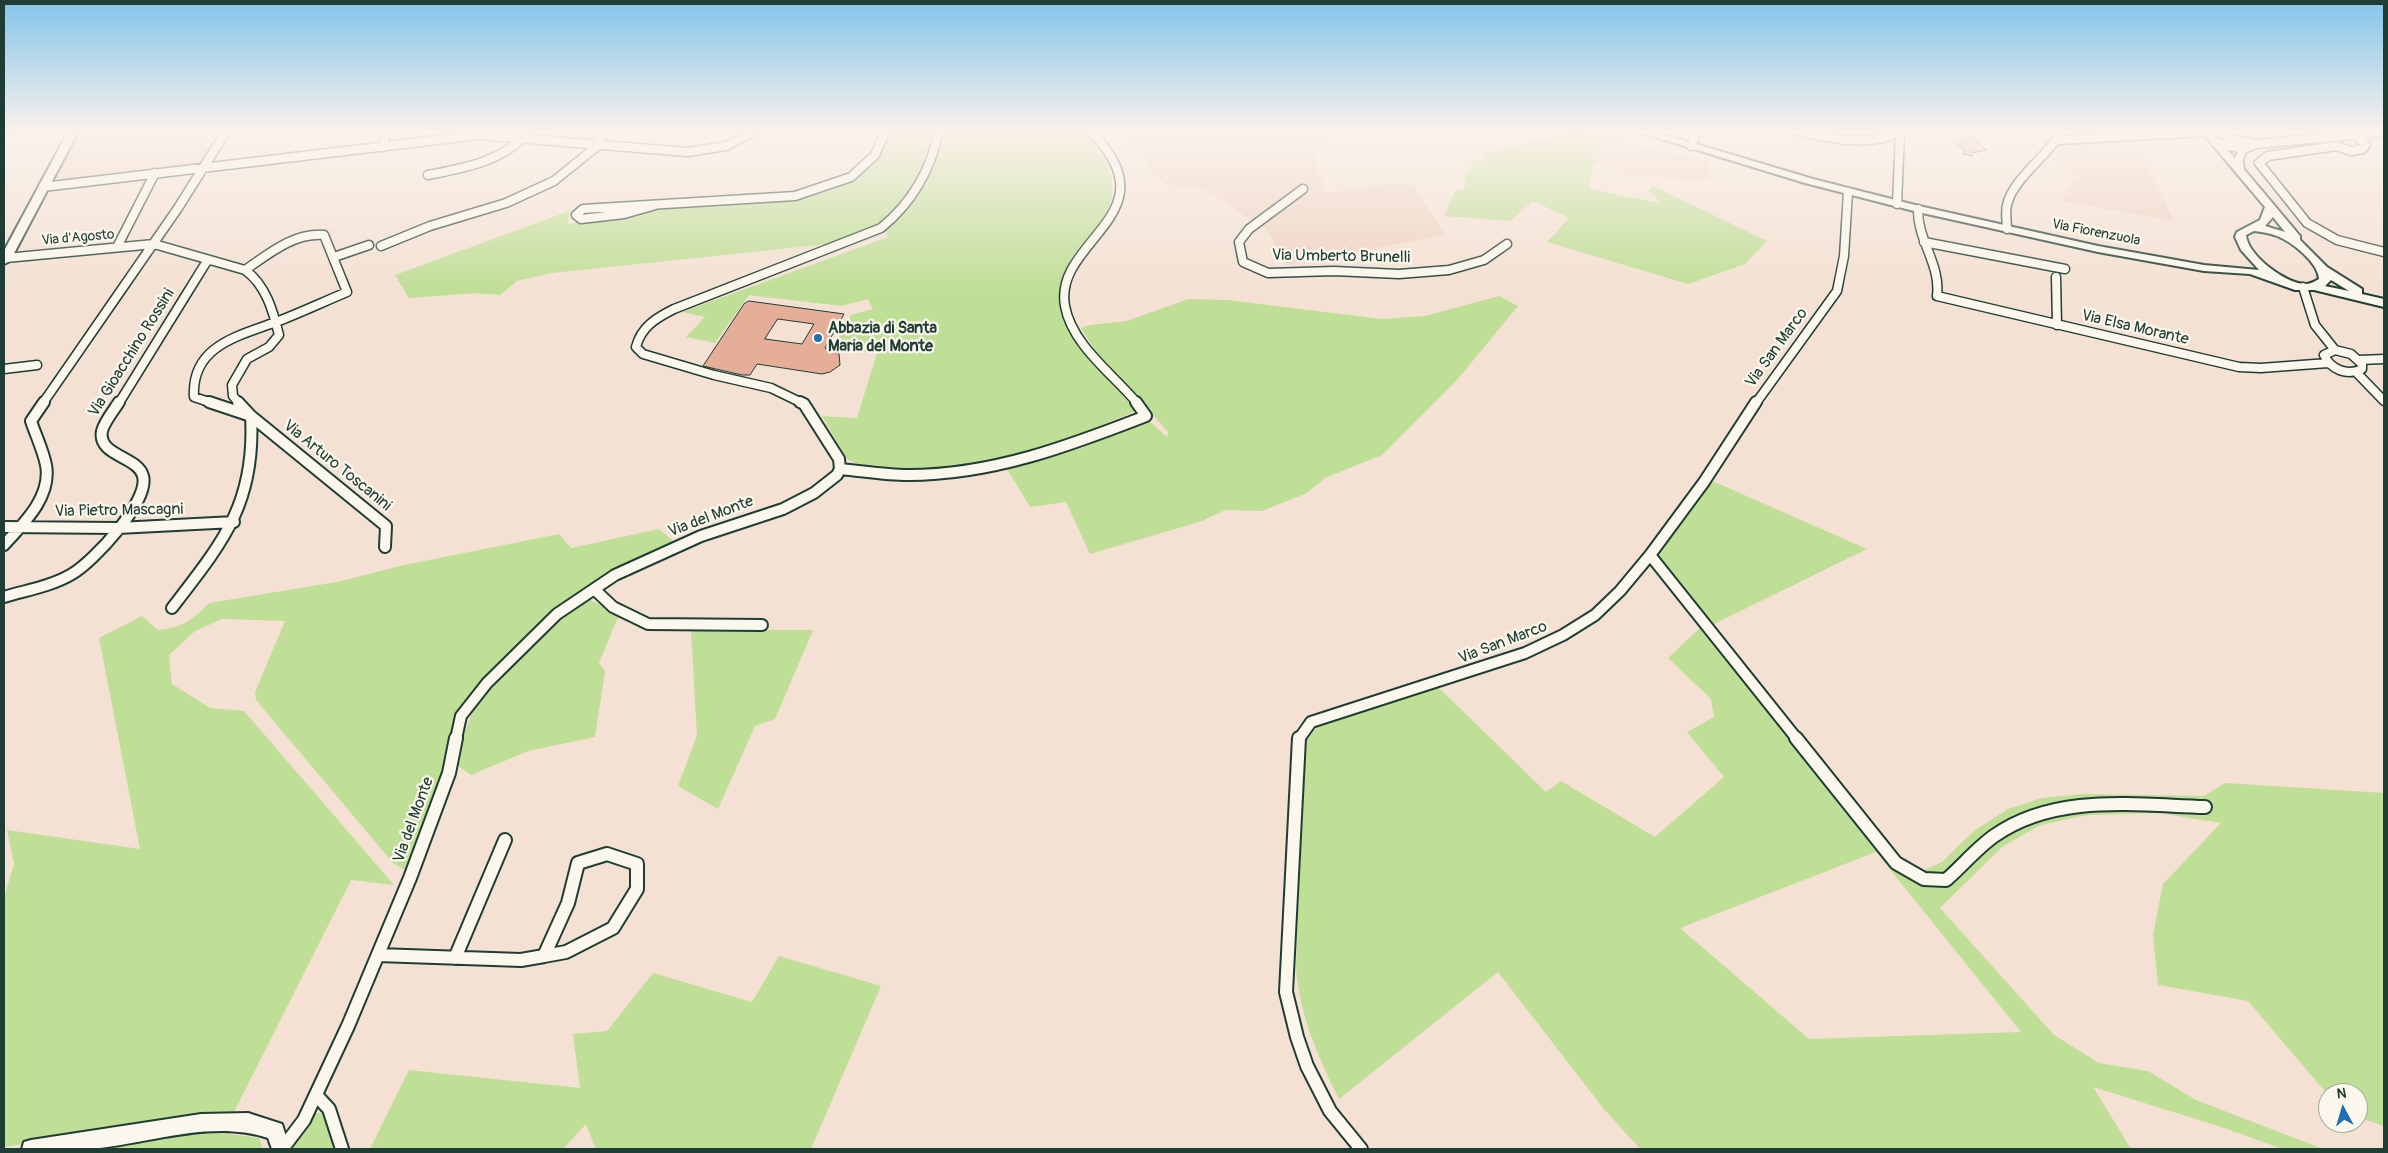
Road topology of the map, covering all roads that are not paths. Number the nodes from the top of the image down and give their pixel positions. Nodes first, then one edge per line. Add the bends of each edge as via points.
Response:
1 (45, 184) edge
2 (69, 184) edge
3 (149, 184) edge
4 (193, 184) edge
5 (548, 184) edge
6 (835, 184) edge
7 (918, 184) edge
8 (1120, 184) edge
9 (1820, 184) edge
10 (1898, 184) edge
11 (2019, 184) edge
12 (2250, 184) edge
13 (2276, 184) edge
14 (43, 187) junction
15 (1303, 189) dead end
16 (1848, 192) junction
17 (1896, 204) junction
18 (656, 205) junction
19 (2270, 207) junction
20 (1918, 209) junction
21 (2255, 228) junction
22 (2007, 229) junction
23 (1924, 242) junction
24 (2300, 243) junction
25 (154, 244) junction
26 (1507, 244) dead end
27 (369, 245) dead end
28 (381, 246) dead end
29 (117, 247) junction
30 (2248, 251) junction
31 (2384, 252) edge
32 (334, 257) junction
33 (5, 259) edge
34 (207, 260) junction
35 (2232, 269) junction
36 (245, 270) junction
37 (2065, 270) dead end
38 (2323, 270) junction
39 (2056, 277) dead end
40 (2278, 280) junction
41 (2303, 287) junction
42 (2315, 287) junction
43 (2380, 302) edge
44 (276, 322) junction
45 (2057, 325) junction
46 (2335, 350) junction
47 (2384, 359) edge
48 (2359, 360) junction
49 (2328, 363) junction
50 (37, 365) dead end
51 (4, 369) edge
52 (2356, 372) junction
53 (2384, 401) edge
54 (251, 416) junction
55 (840, 469) junction
56 (234, 522) junction
57 (4, 527) edge
58 (19, 528) junction
59 (118, 528) junction
60 (4, 545) edge
61 (385, 547) dead end
62 (1650, 555) junction
63 (594, 589) junction
64 (4, 597) edge
65 (172, 608) dead end
66 (762, 625) dead end
67 (2205, 807) dead end
68 (505, 840) dead end
69 (378, 955) junction
70 (544, 956) junction
71 (455, 958) junction
72 (316, 1095) junction
73 (31, 1149) edge
74 (281, 1149) edge
75 (342, 1149) edge
76 (1361, 1149) edge

1 - 14 street
2 - 14 street
3 - 29 street
4 - 25 street
5 - 28 street via 506,203 430,226
6 - 18 street via 795,196
7 - 55 street via 901,210 881,228 681,306 645,327 637,341 636,347 643,354 771,388 804,404 839,459
8 - 55 street via 1121,192 1107,223 1070,273 1065,288 1065,305 1090,353 1146,416 1080,442 1003,466 910,475
9 - 16 street, Via Fiorenzuola
10 - 17 street
11 - 22 street via 2007,203
12 - 19 street
13 - 31 street via 2307,222 2320,232 2337,240
14 - 33 street
15 - 26 street, Via Umberto Brunelli via 1249,229 1239,242 1243,262 1268,273 1334,271 1399,274 1449,270 1484,260
16 - 17 street, Via Fiorenzuola
16 - 62 street, Via San Marco via 1844,256 1837,291
17 - 20 street, Via Fiorenzuola
18 - 18 street via 583,209 576,215 581,219 600,218
19 - 21 street via 2269,215
19 - 24 street
20 - 22 street, Via Fiorenzuola
20 - 23 street
21 - 24 street via 2278,232
21 - 30 street via 2240,237
22 - 35 street, Via Fiorenzuola via 2188,266
23 - 37 street
23 - 45 street, Via Elsa Morante via 1939,283 1937,296
24 - 38 street
25 - 29 street, Via d'Agosto
25 - 34 street
25 - 58 street via 31,421 46,465 47,479 40,497
27 - 32 street
29 - 33 street, Via d'Agosto
30 - 35 street via 2245,264
30 - 40 street via 2268,274
32 - 36 street via 324,235 317,234 296,239
32 - 44 street via 347,292
34 - 36 street
34 - 59 street, Via Gioacchino Rossini via 102,430 101,436 107,447 136,466 144,478 143,491
35 - 40 street, Via Fiorenzuola
36 - 44 street via 260,283
38 - 42 street via 2325,281
38 - 43 street
39 - 45 street
40 - 41 street, Via Fiorenzuola
41 - 42 street, Via Fiorenzuola
41 - 46 street via 2315,325
42 - 43 street, Via Fiorenzuola
44 - 54 street via 278,338 247,359 232,385 233,396
44 - 54 street via 237,335 217,346 206,357 193,380 194,397
45 - 49 street, Via Elsa Morante via 2239,367
46 - 48 street
46 - 49 street via 2324,355
47 - 48 street
48 - 52 street via 2362,369
49 - 52 street via 2338,369
50 - 51 street
52 - 53 street
54 - 56 street via 253,449 248,480
54 - 61 street, Via Arturo Toscanini via 386,526
55 - 63 street, Via del Monte via 833,480 783,509 701,536 615,575
56 - 59 street, Via Pietro Mascagni
56 - 65 street
57 - 58 street, Via Pietro Mascagni
58 - 59 street, Via Pietro Mascagni
58 - 60 street
59 - 64 street, Via Gioacchino Rossini via 92,560 72,574
62 - 67 street via 1896,863 1924,879 1946,880 1994,836 2041,812 2098,804
62 - 76 street, Via San Marco via 1620,591 1594,615 1540,646 1458,676 1311,722 1299,738 1286,992 1307,1066 1330,1111
63 - 66 street via 613,607 648,624
63 - 69 street, Via del Monte via 557,614 486,683 461,716 448,773
68 - 71 street
69 - 71 street
69 - 72 street, Via del Monte
70 - 70 street via 566,952 612,928 637,889 637,864 607,854 578,863 568,903
70 - 71 street via 521,960
72 - 74 street, Via del Monte via 304,1120
72 - 75 street via 329,1110
73 - 74 street via 201,1123 248,1122 275,1131

